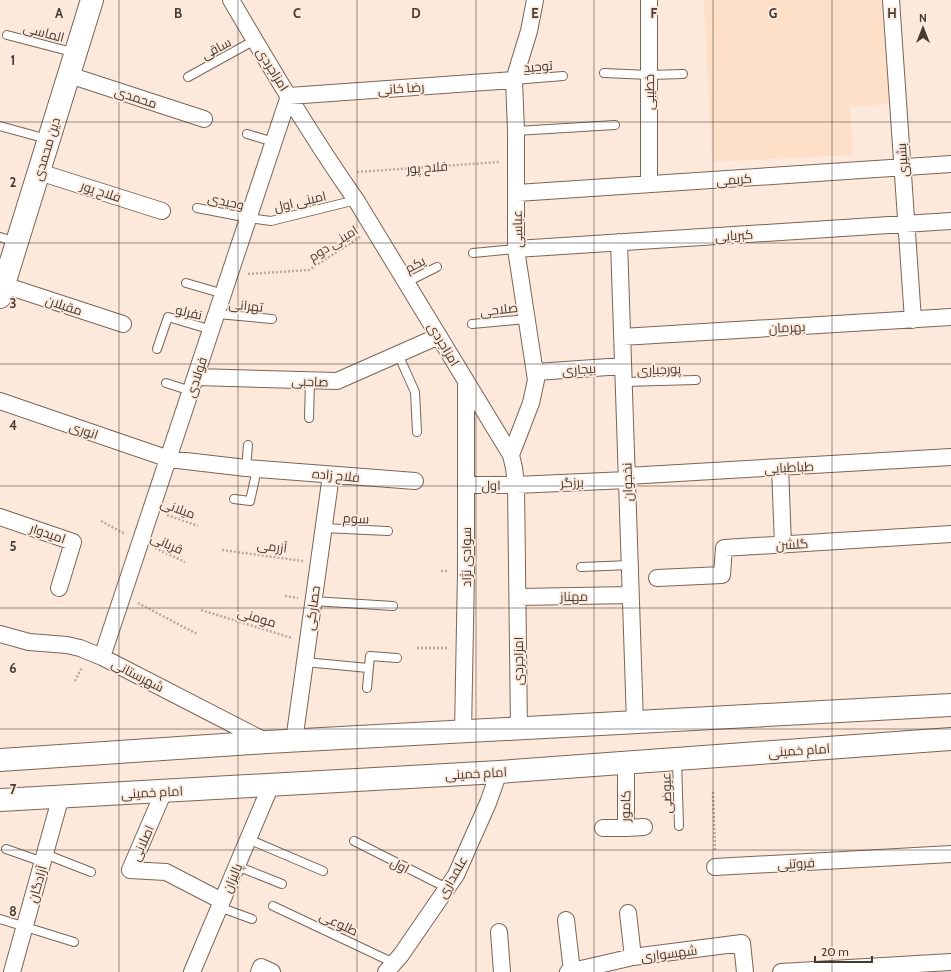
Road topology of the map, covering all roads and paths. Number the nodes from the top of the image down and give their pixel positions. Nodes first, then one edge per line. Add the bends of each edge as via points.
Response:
1 (92, 0) edge
2 (231, 0) edge
3 (535, 0) edge
4 (649, 0) edge
5 (891, 0) edge
6 (7, 34) dead end
7 (255, 40) junction
8 (76, 53) junction
9 (604, 73) dead end
10 (683, 74) dead end
11 (69, 75) junction
12 (649, 75) junction
13 (564, 76) dead end
14 (188, 77) dead end
15 (514, 80) junction
16 (289, 96) junction
17 (204, 119) dead end
18 (615, 125) dead end
19 (0, 126) edge
20 (516, 131) junction
21 (247, 134) dead end
22 (49, 139) junction
23 (274, 142) junction
24 (516, 161) junction
25 (951, 164) edge
26 (903, 167) junction
27 (39, 172) junction
28 (337, 173) junction
29 (649, 184) junction
30 (517, 193) junction
31 (356, 200) junction
32 (197, 208) dead end
33 (162, 211) dead end
34 (249, 218) junction
35 (951, 221) edge
36 (906, 224) junction
37 (373, 229) junction
38 (9, 239) edge
39 (619, 242) junction
40 (516, 249) junction
41 (473, 253) dead end
42 (437, 266) dead end
43 (230, 275) junction
44 (405, 282) junction
45 (186, 283) dead end
46 (2, 291) edge
47 (224, 294) junction
48 (217, 314) junction
49 (951, 317) edge
50 (272, 319) dead end
51 (527, 319) junction
52 (913, 320) junction
53 (123, 324) dead end
54 (472, 324) dead end
55 (212, 330) junction
56 (439, 336) junction
57 (622, 337) junction
58 (157, 349) dead end
59 (398, 354) junction
60 (623, 366) junction
61 (536, 372) junction
62 (696, 380) dead end
63 (310, 381) junction
64 (466, 382) junction
65 (624, 382) junction
66 (166, 383) dead end
67 (194, 384) junction
68 (0, 401) edge
69 (309, 418) dead end
70 (417, 432) dead end
71 (248, 444) dead end
72 (511, 455) junction
73 (951, 457) edge
74 (169, 459) junction
75 (780, 467) junction
76 (252, 468) junction
77 (331, 475) junction
78 (627, 478) junction
79 (415, 481) dead end
80 (466, 485) junction
81 (516, 485) junction
82 (234, 498) dead end
83 (152, 509) junction
84 (0, 517) edge
85 (101, 521) dead end
86 (198, 526) dead end
87 (323, 528) junction
88 (388, 532) dead end
89 (951, 534) edge
90 (141, 542) junction
91 (783, 545) junction
92 (222, 550) dead end
93 (185, 562) dead end
94 (319, 563) junction
95 (630, 565) junction
96 (581, 567) dead end
97 (657, 578) dead end
98 (59, 588) dead end
99 (123, 595) junction
100 (631, 595) junction
101 (518, 597) junction
102 (314, 601) junction
103 (393, 606) dead end
104 (200, 610) dead end
105 (0, 634) edge
106 (197, 634) dead end
107 (308, 642) junction
108 (417, 648) dead end
109 (464, 649) junction
110 (102, 657) junction
111 (397, 658) dead end
112 (305, 662) junction
113 (368, 668) junction
114 (367, 688) dead end
115 (951, 705) edge
116 (635, 722) junction
117 (519, 729) junction
118 (463, 732) junction
119 (951, 739) edge
120 (294, 741) junction
121 (267, 742) junction
122 (677, 759) junction
123 (0, 760) edge
124 (626, 763) junction
125 (499, 772) junction
126 (271, 785) junction
127 (164, 791) junction
128 (713, 792) dead end
129 (61, 796) junction
130 (0, 800) edge
131 (679, 826) dead end
132 (644, 827) dead end
133 (603, 828) dead end
134 (626, 828) junction
135 (248, 839) junction
136 (354, 841) dead end
137 (6, 849) dead end
138 (951, 854) edge
139 (44, 858) junction
140 (237, 866) junction
141 (715, 867) joint
142 (323, 871) dead end
143 (91, 872) dead end
144 (282, 884) dead end
145 (447, 888) junction
146 (221, 904) junction
147 (273, 906) dead end
148 (628, 913) dead end
149 (0, 919) edge
150 (252, 919) dead end
151 (566, 920) dead end
152 (25, 926) junction
153 (499, 932) dead end
154 (74, 942) dead end
155 (633, 957) junction
156 (951, 962) edge
157 (390, 967) edge
158 (601, 968) edge
159 (12, 972) edge
160 (192, 972) edge
161 (259, 972) edge
162 (272, 972) edge
163 (502, 972) edge
164 (570, 972) edge
165 (745, 972) edge
166 (781, 972) edge

1 - 8 main road, دین محمدی
2 - 7 street, امزاجردی
3 - 15 street, عباسی via 529,31
4 - 12 street, خطیبی
5 - 26 street, بشیری
6 - 8 lane, الماسی
7 - 14 lane, ساقی
7 - 16 street, امزاجردی
8 - 11 main road, دین محمدی
9 - 12 lane
10 - 12 lane
11 - 17 street, محمدی
11 - 22 main road, دین محمدی
12 - 29 street, خطیبی
13 - 15 lane, توحید
15 - 16 street, رضا خانی
15 - 20 street, عباسی
16 - 23 street, فولادی
16 - 28 street, امزاجردی
18 - 20 lane
19 - 22 lane
20 - 24 street, عباسی
21 - 23 lane
22 - 27 main road, دین محمدی
23 - 34 street, فولادی
24 - 28 path, فلاح پور
24 - 30 street, عباسی
25 - 26 street, کریمی
26 - 29 street, کریمی
26 - 36 street, بشیری
27 - 33 street, فلاح پور
27 - 38 main road, دین محمدی
28 - 31 street, امزاجردی
29 - 30 street, کریمی
30 - 40 street, عباسی
31 - 34 lane, امینی اول via 271,221
31 - 37 street, امزاجردی
32 - 34 lane, وحیدی
34 - 43 street, فولادی
35 - 36 street, کبریایی
36 - 39 street, کبریایی
36 - 52 street, بشیری
37 - 43 path, امینی دوم via 309,270
37 - 44 street, امزاجردی
38 - 46 main road, دین محمدی
39 - 40 street, کبریایی
39 - 57 street, نخجوان
40 - 41 lane
40 - 51 street, عباسی
42 - 44 lane, یکم
43 - 47 street, فولادی
44 - 56 street, امزاجردی
45 - 47 lane
46 - 53 street, مقبلان
47 - 48 street, فولادی
48 - 50 lane, تهرانی
48 - 55 street, فولادی
49 - 52 street, بهرمان
51 - 54 lane, صلاحی
51 - 61 street, عباسی
52 - 57 street, بهرمان
55 - 58 lane, نفرلو via 168,317
55 - 67 street, فولادی
56 - 59 street, صاحبی
56 - 64 street, امزاجردی
57 - 60 street, نخجوان
59 - 63 street, صاحبی via 337,381
59 - 70 lane via 415,392
60 - 61 street, بیجاری
60 - 65 street, نخجوان
61 - 72 street, عباسی via 531,403
62 - 65 lane, پورجباری
63 - 67 street, صاحبی
63 - 69 lane
64 - 72 street, امزاجردی
64 - 80 street, سوادی نژاد
65 - 78 street, نخجوان
66 - 67 lane
67 - 74 street, فولادی
68 - 74 street, انوری
71 - 76 lane
72 - 81 street, امزاجردی
73 - 75 street, طباطبایی
74 - 76 street, فلاح زاده
74 - 83 street, فولادی
75 - 78 street, طباطبایی
75 - 91 street
76 - 77 street, فلاح زاده
76 - 82 lane via 250,501
77 - 79 street, فلاح زاده
77 - 87 street, حصارکی
78 - 81 street, برزگر
78 - 95 street, نخجوان
80 - 81 street, اول
80 - 109 street, سوادی نژاد
81 - 101 street, امزاجردی
83 - 86 path, میلانی
83 - 90 street, فولادی
84 - 98 street, امیدوار via 73,542
85 - 90 path, قربانی
87 - 88 lane, سوم
87 - 94 street, حصارکی
89 - 91 street, گلشن
90 - 93 path, قربانی
90 - 99 street, فولادی
91 - 97 street, گلشن via 724,548 722,574
92 - 94 path, آزرمی
94 - 102 street, حصارکی
95 - 96 lane
95 - 100 street, نخجوان
99 - 106 path
99 - 110 street, فولادی
100 - 101 street, مهناز
100 - 116 street, نخجوان
101 - 117 street, امزاجردی
102 - 103 lane
102 - 107 street, حصارکی
104 - 107 path, مومنی
105 - 110 street, شهرستانی via 29,642 67,645
107 - 112 street, حصارکی
108 - 109 path
109 - 118 street, سوادی نژاد
110 - 121 street, شهرستانی
111 - 113 lane via 370,656
112 - 113 lane
112 - 120 street, حصارکی
113 - 114 lane
115 - 116 main road
116 - 117 main road
117 - 118 main road
118 - 120 main road
119 - 122 main road, امام خمینی
120 - 121 main road
121 - 123 main road
122 - 124 main road, امام خمینی
122 - 131 lane, عیوضی
124 - 125 main road, امام خمینی
124 - 134 street, کامور
125 - 126 main road, امام خمینی
125 - 145 street, علمداری via 459,868
126 - 127 main road, امام خمینی
126 - 135 street, پالیزان
127 - 129 main road, امام خمینی
127 - 146 street, اصلانی via 130,870 166,872
128 - 141 path
129 - 130 main road, امام خمینی
129 - 139 street, آزادگان
132 - 134 street
133 - 134 street, کامور
135 - 140 street, پالیزان
135 - 142 lane
136 - 145 lane, اول
137 - 139 lane
138 - 141 street, فروتنی
139 - 143 lane
139 - 152 street, آزادگان
140 - 144 lane
140 - 146 street, پالیزان
145 - 157 street, علمداری
146 - 150 lane
146 - 160 street, پالیزان
147 - 157 lane, طلوعی
148 - 155 street
149 - 152 lane
151 - 164 street
152 - 154 lane
152 - 159 street, آزادگان
153 - 163 street
155 - 158 street, شهسواری
155 - 165 street, شهسواری via 742,943
156 - 166 street
158 - 164 street, شهسواری
161 - 162 street via 262,967

